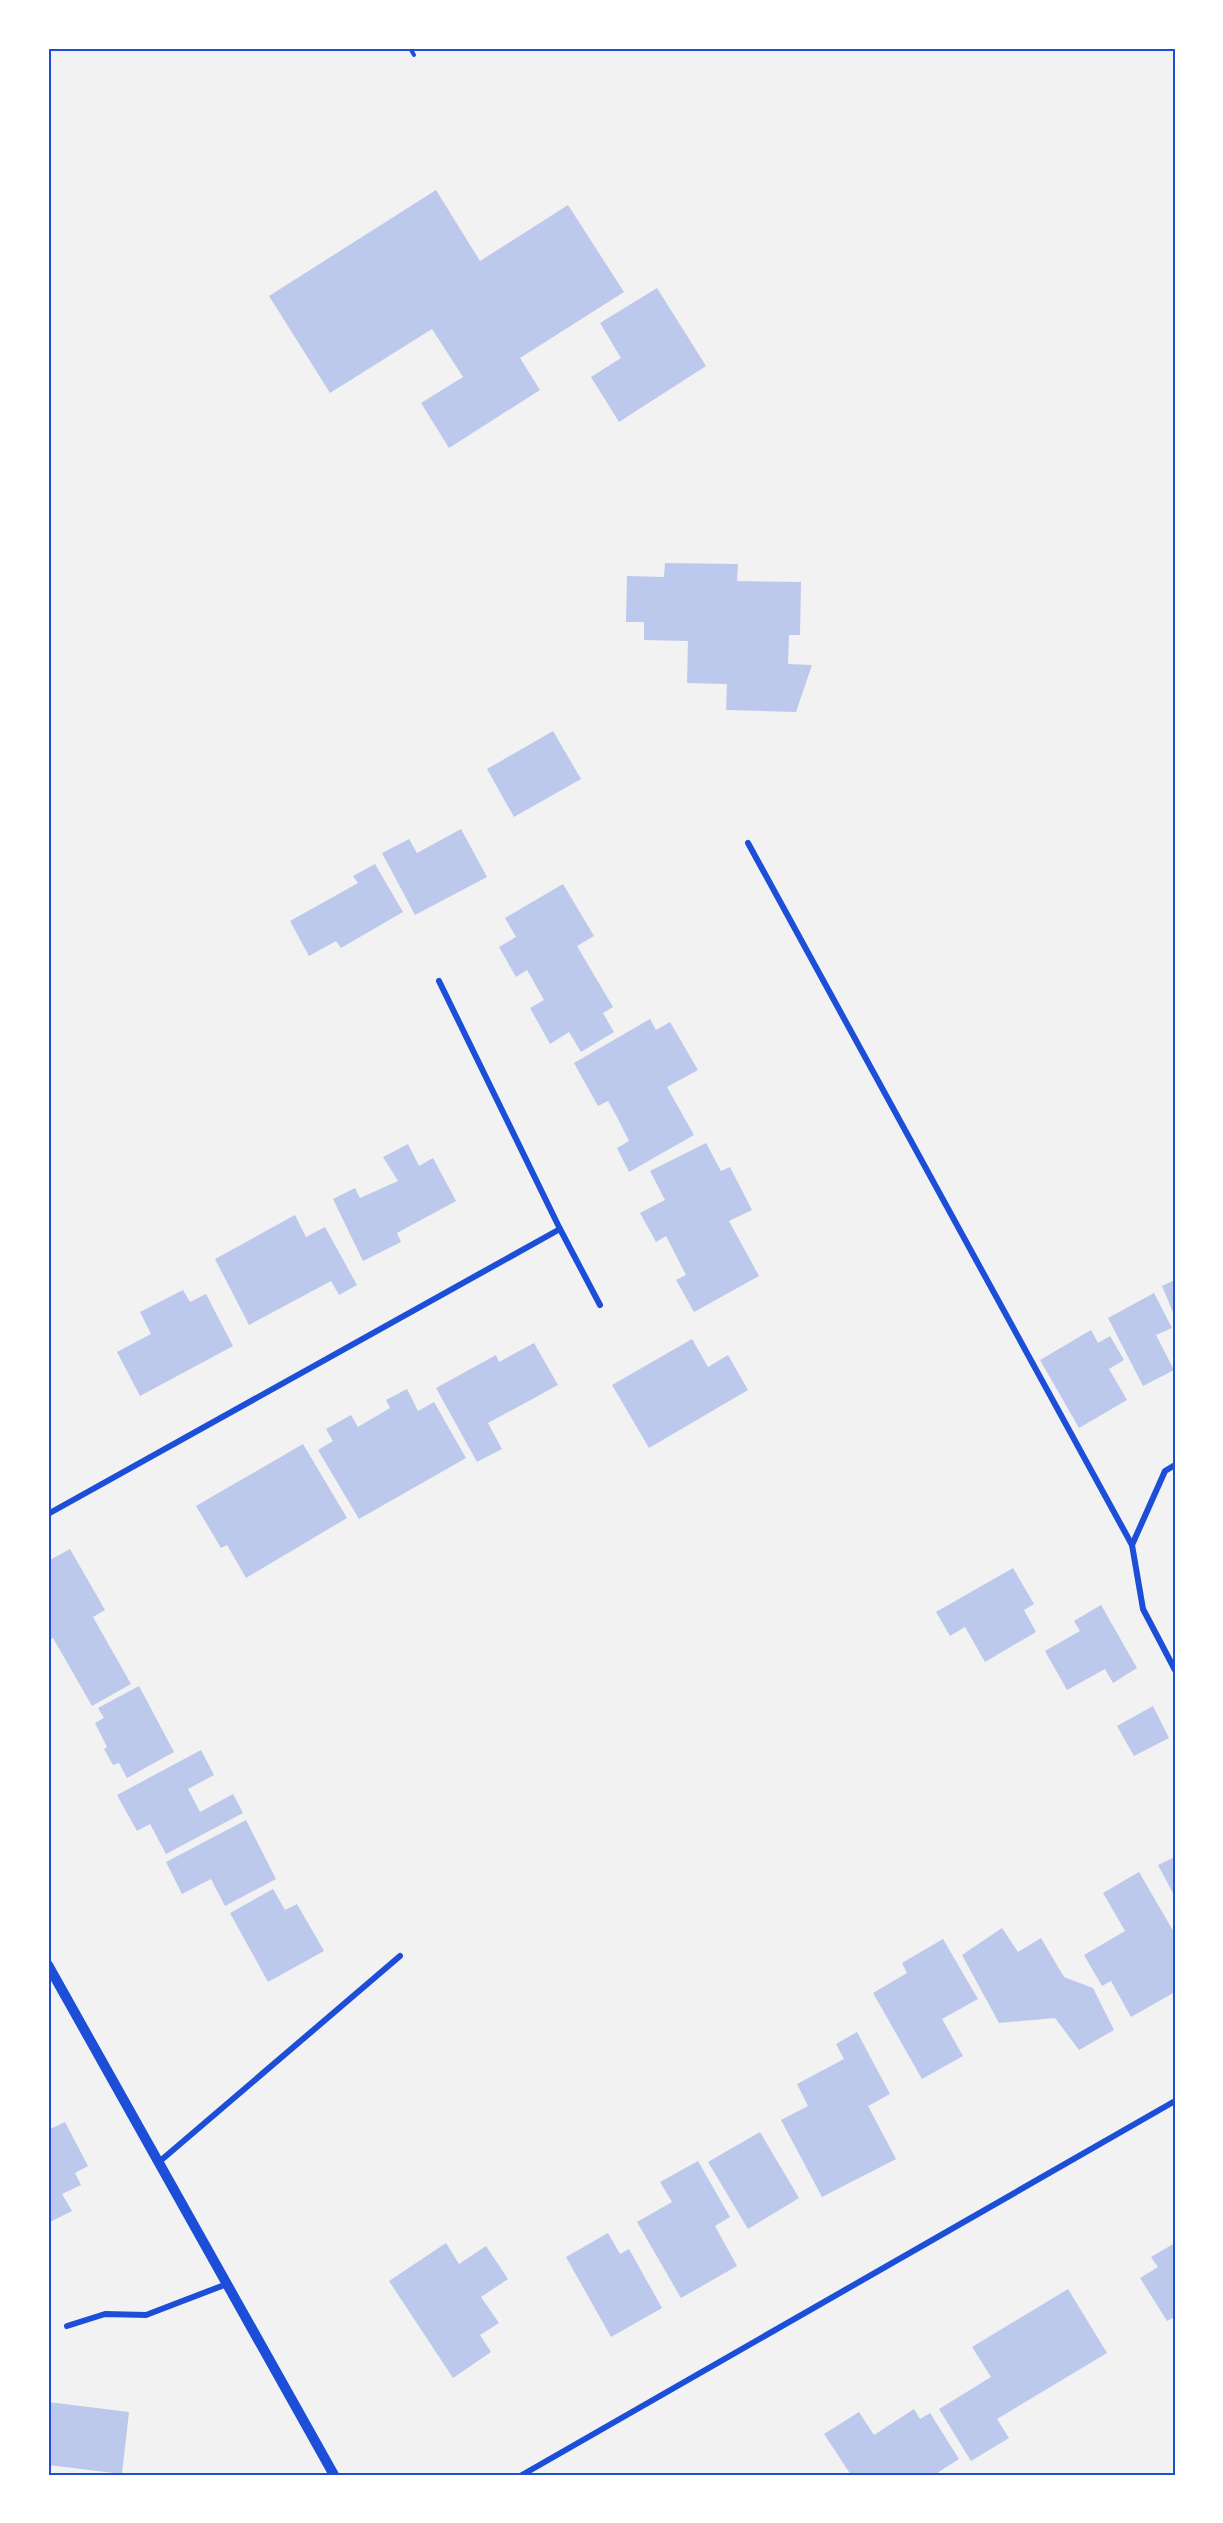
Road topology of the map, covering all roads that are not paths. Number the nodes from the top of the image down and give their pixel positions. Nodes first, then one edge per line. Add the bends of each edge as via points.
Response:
1 (747, 843) dead end
2 (439, 981) dead end
3 (560, 1229) junction
4 (600, 1305) dead end
5 (1175, 1465) edge
6 (48, 1514) edge
7 (1132, 1545) junction
8 (1175, 1670) edge
9 (400, 1956) dead end
10 (48, 1965) edge
11 (1175, 2101) edge
12 (159, 2162) junction
13 (227, 2284) junction
14 (67, 2326) dead end
15 (334, 2475) edge
16 (522, 2475) edge

1 - 7 street
2 - 3 street
3 - 4 street
3 - 6 street
5 - 7 street via 1165,1472
7 - 8 street via 1143,1609
9 - 12 street
10 - 12 street
11 - 16 street
12 - 13 street
13 - 14 street via 146,2315 105,2314
13 - 15 street

